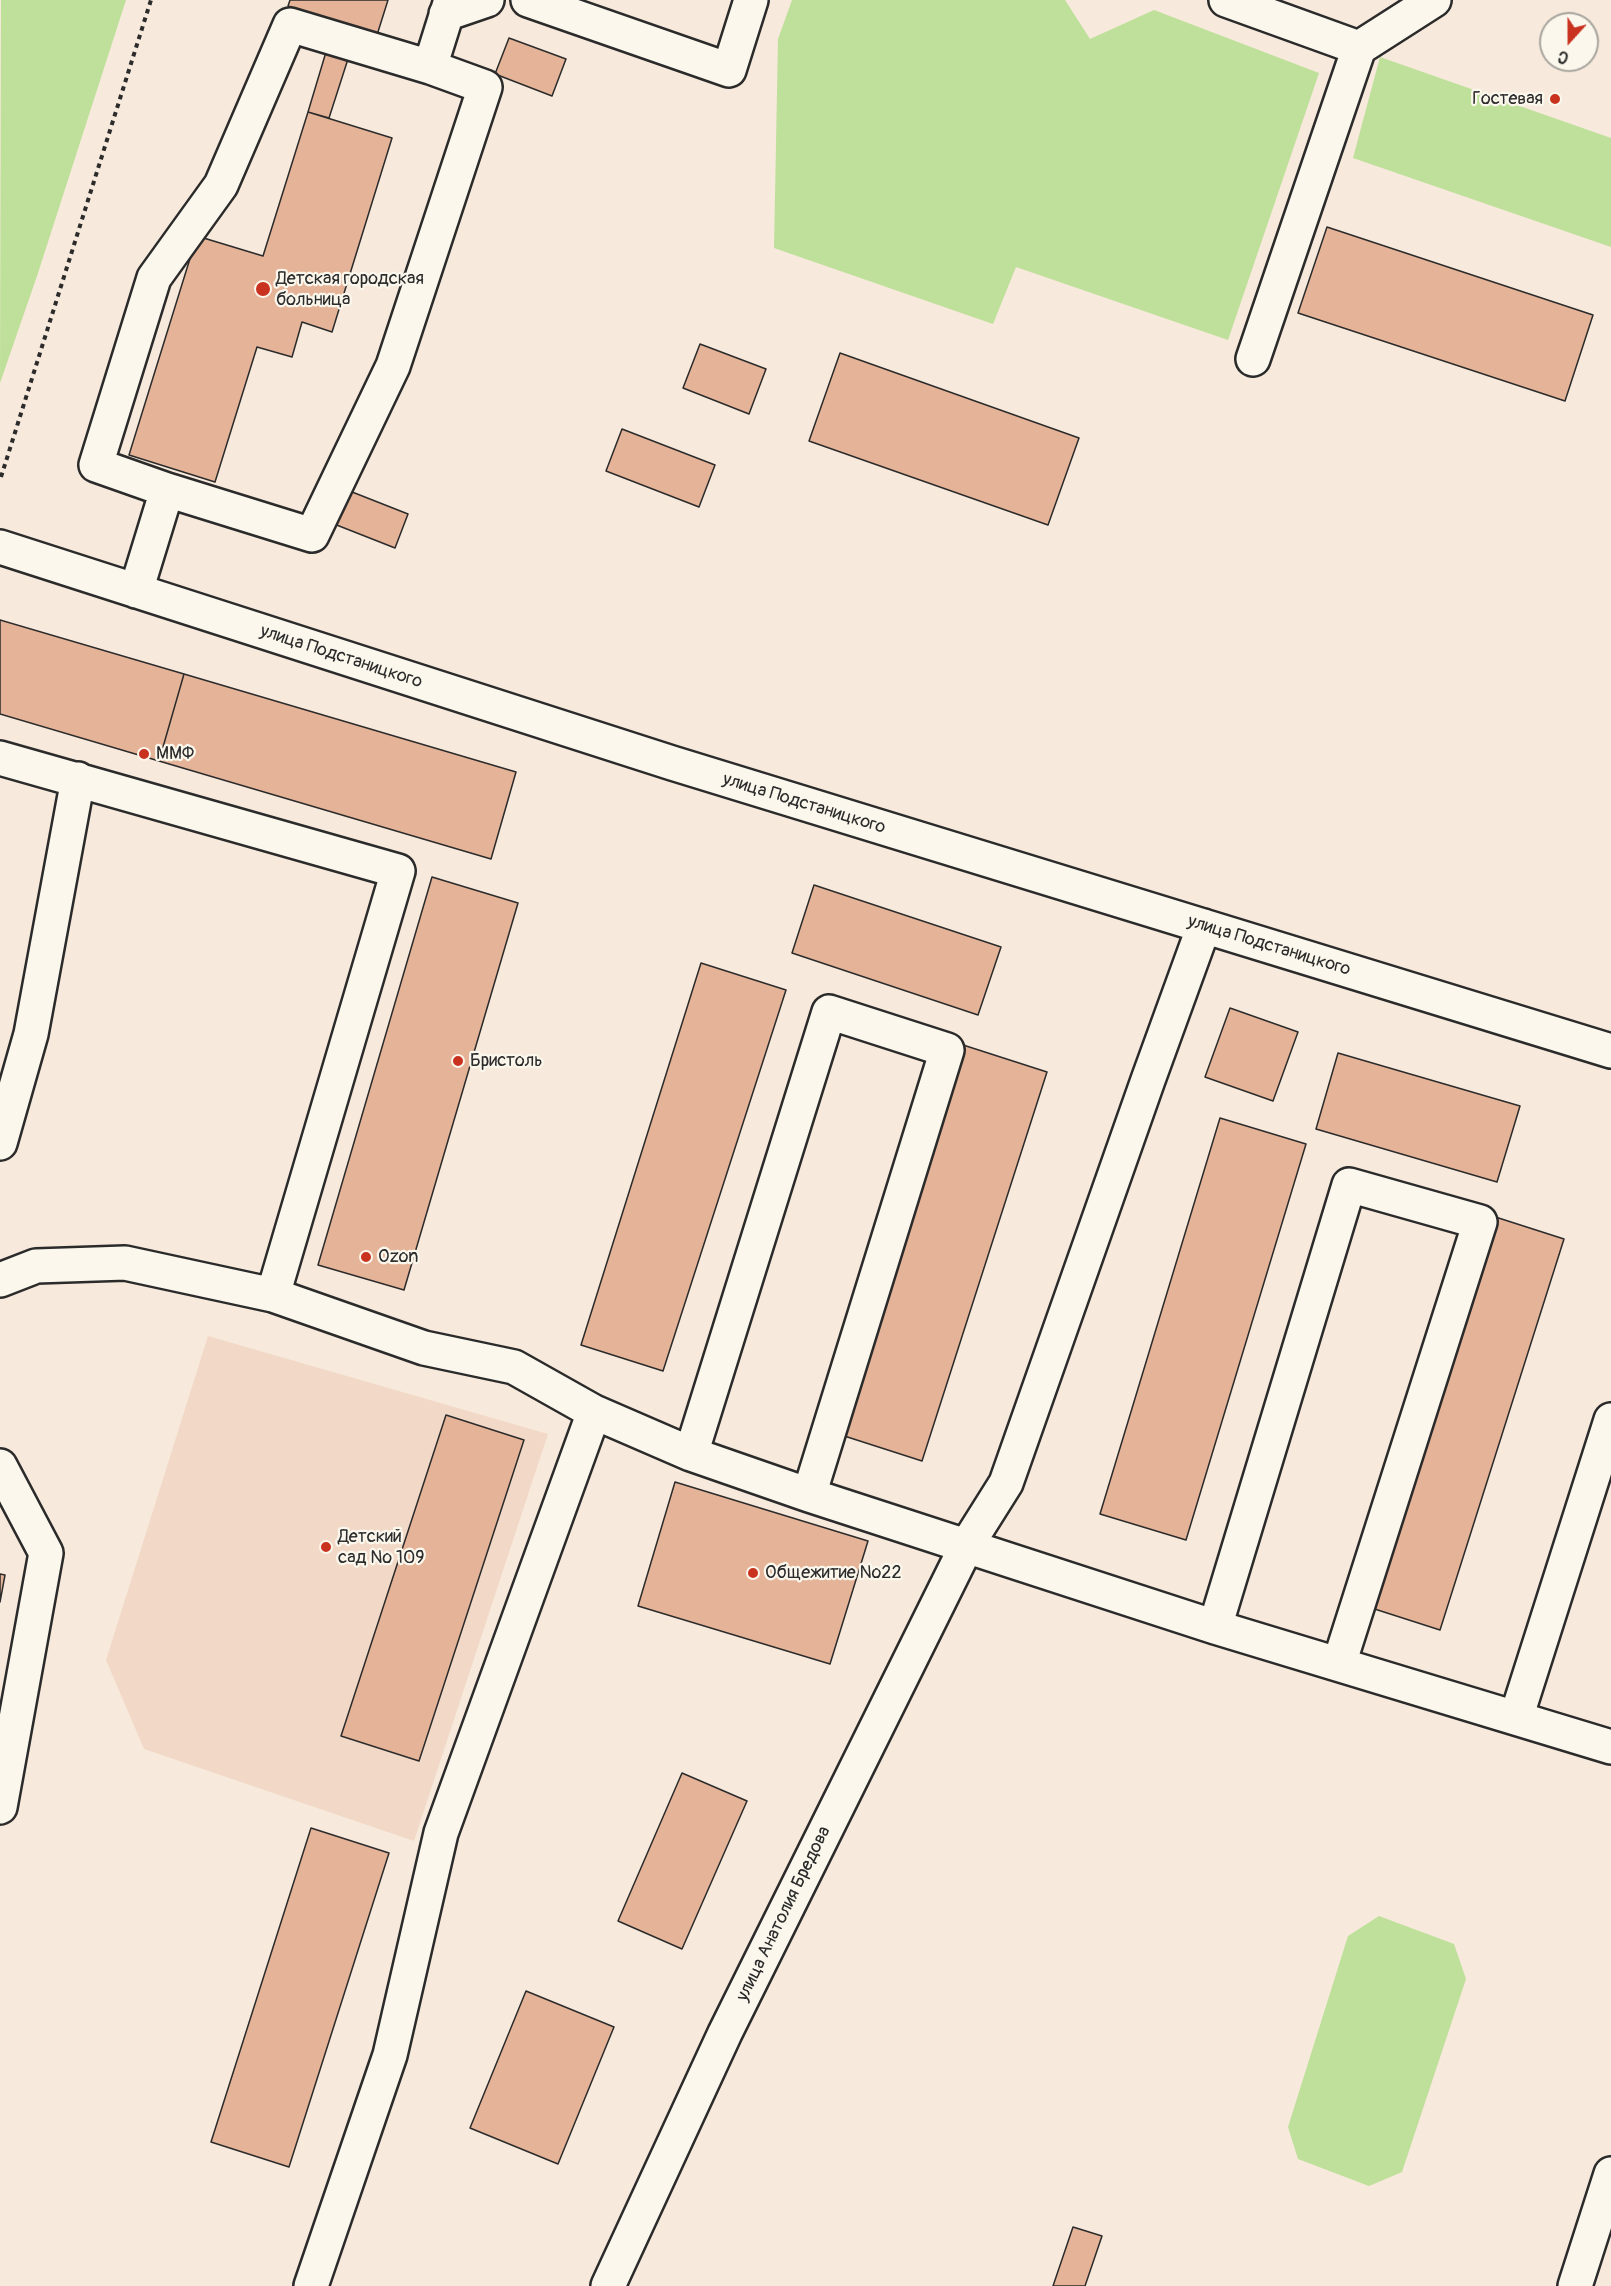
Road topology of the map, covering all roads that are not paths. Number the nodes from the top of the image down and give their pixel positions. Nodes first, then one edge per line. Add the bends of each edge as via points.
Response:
1 (487, 0) edge
2 (528, 0) edge
3 (751, 0) edge
4 (1226, 0) edge
5 (1434, 0) edge
6 (449, 7) edge
7 (1359, 48) junction
8 (430, 67) junction
9 (1253, 359) dead end
10 (167, 490) junction
11 (0, 547) edge
12 (136, 591) junction
13 (0, 758) edge
14 (78, 779) junction
15 (1204, 926) junction
16 (1611, 1051) edge
17 (0, 1143) edge
18 (0, 1280) edge
19 (273, 1295) junction
20 (594, 1412) junction
21 (1611, 1420) edge
22 (691, 1454) junction
23 (0, 1466) edge
24 (809, 1495) junction
25 (967, 1545) junction
26 (1215, 1627) junction
27 (1339, 1664) junction
28 (1516, 1718) junction
29 (1611, 1747) edge
30 (0, 1807) edge
31 (1611, 2174) edge
32 (311, 2286) edge
33 (608, 2286) edge
34 (1575, 2286) edge

1 - 6 street
2 - 3 street via 729,70
4 - 7 street
5 - 7 street
6 - 8 street
7 - 9 street
8 - 10 street via 485,87 393,366 312,535
8 - 10 street via 290,25 221,185 154,278 96,465
10 - 12 street
11 - 12 street, улица Подстаницкого
12 - 15 street, улица Подстаницкого via 672,763
13 - 14 street
14 - 17 street via 31,1034
14 - 19 street via 398,871
15 - 16 street, улица Подстаницкого
15 - 25 street, улица Анатолия Бредова via 1006,1483
18 - 19 street via 36,1266 125,1263
19 - 20 street via 423,1348 514,1367
20 - 22 street
20 - 32 street via 441,1833 390,2055
21 - 28 street
22 - 24 street
22 - 24 street via 829,1012 947,1050
23 - 30 street via 46,1553
24 - 25 street
25 - 26 street
25 - 33 street, улица Анатолия Бредова via 725,2033
26 - 27 street
26 - 27 street via 1349,1185 1480,1222
27 - 28 street
28 - 29 street
31 - 34 street

